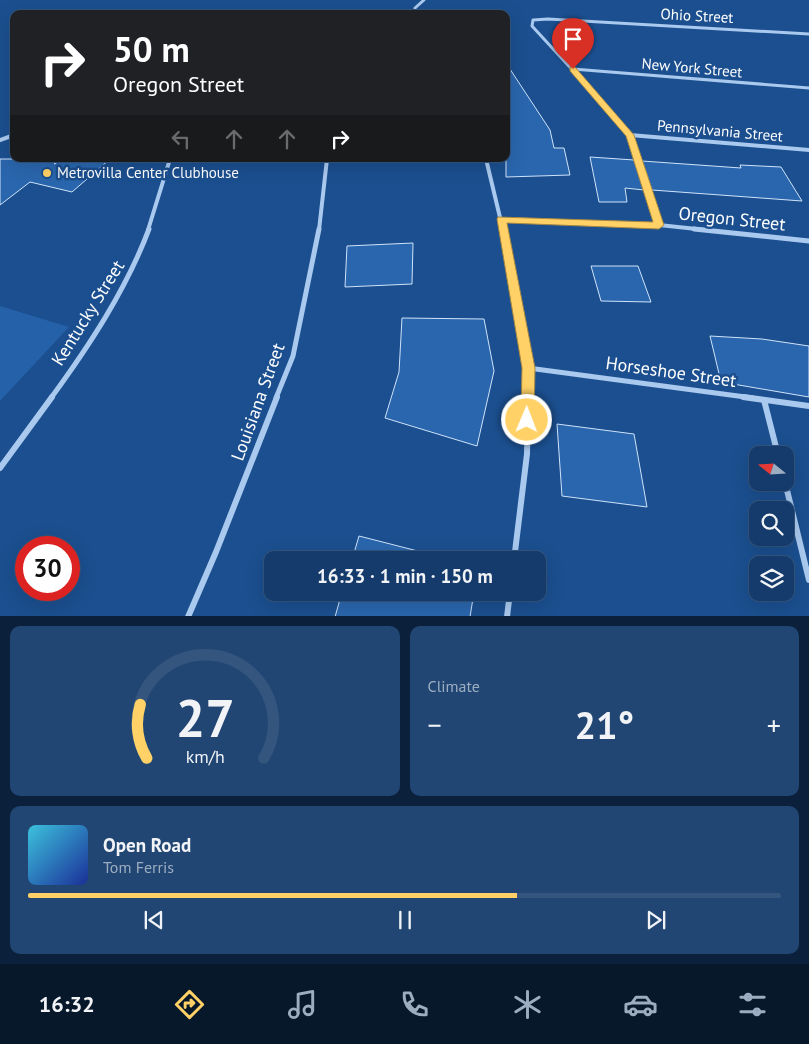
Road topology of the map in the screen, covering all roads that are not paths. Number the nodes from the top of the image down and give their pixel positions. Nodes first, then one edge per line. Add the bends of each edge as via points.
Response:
1 (424, 0) edge
2 (416, 10) edge
3 (809, 34) edge
4 (573, 69) junction
5 (809, 88) edge
6 (630, 135) junction
7 (809, 150) edge
8 (169, 162) edge
9 (327, 162) edge
10 (487, 162) edge
11 (502, 219) junction
12 (659, 225) junction
13 (809, 240) edge
14 (528, 368) junction
15 (764, 400) junction
16 (809, 406) edge
17 (776, 446) edge
18 (0, 468) edge
19 (787, 491) edge
20 (515, 551) edge
21 (809, 580) edge
22 (509, 601) edge
23 (188, 616) edge
24 (507, 616) edge

1 - 2 street
3 - 4 street, Ohio Street via 533,20 532,26
4 - 5 street, New York Street
4 - 6 street, Ohio Street
6 - 7 street, Pennsylvania Street
6 - 12 street, Ohio Street
8 - 18 street, Kentucky Street via 159,202 136,260 105,317
9 - 23 street, Louisiana Street via 317,244 294,356
10 - 11 street
11 - 12 street, Oregon Street
11 - 14 street
12 - 13 street, Oregon Street
14 - 15 street, Horseshoe Street
14 - 20 street via 527,454
15 - 16 street, Horseshoe Street
15 - 17 street
19 - 21 street
22 - 24 street

